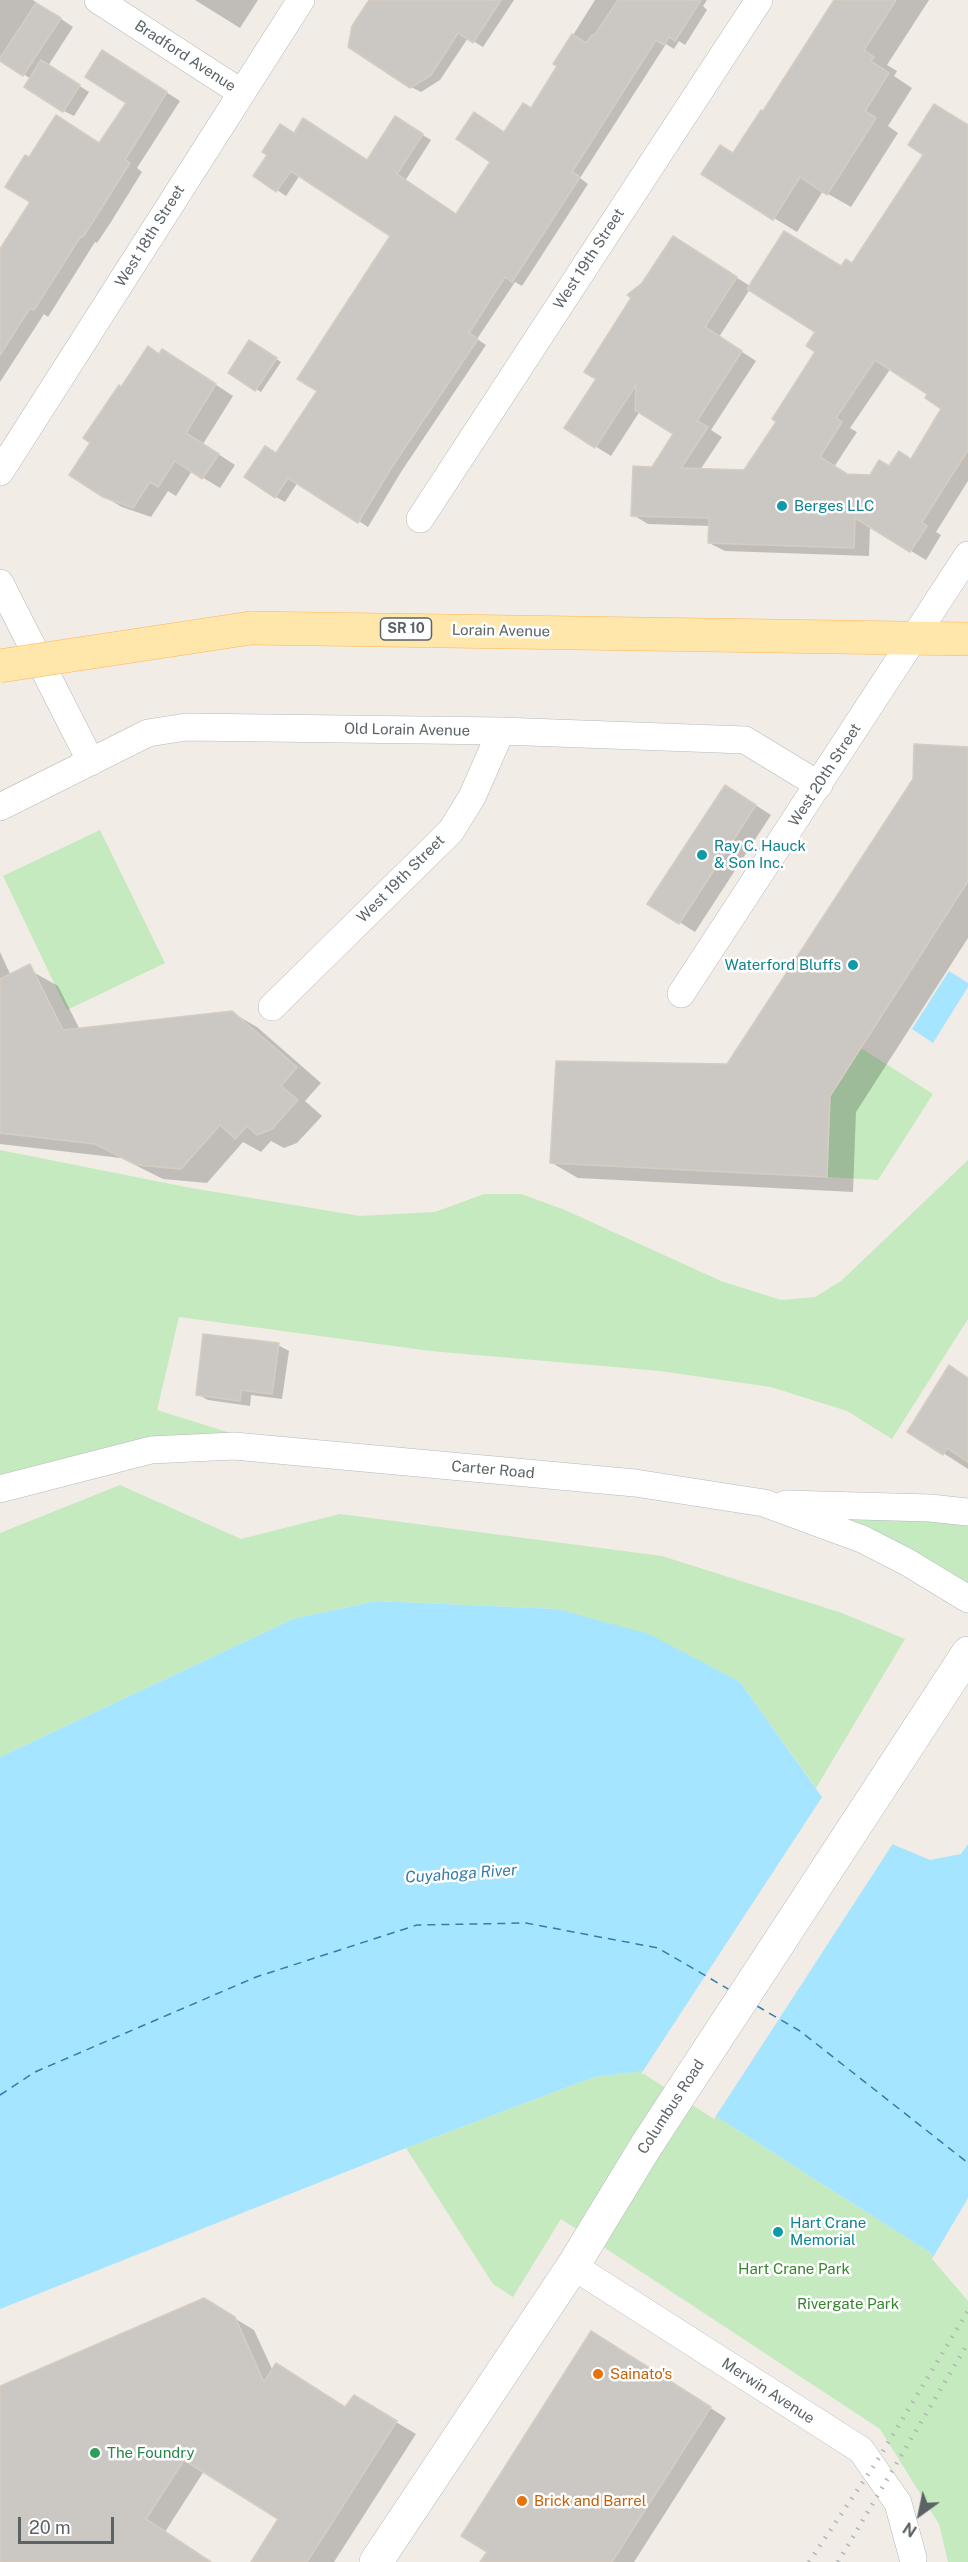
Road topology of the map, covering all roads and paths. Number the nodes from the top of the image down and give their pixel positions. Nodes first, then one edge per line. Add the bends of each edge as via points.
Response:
1 (98, 0) edge
2 (301, 0) edge
3 (759, 0) edge
4 (242, 93) junction
5 (0, 472) edge
6 (420, 519) dead end
7 (968, 555) edge
8 (0, 583) edge
9 (914, 636) junction
10 (968, 639) edge
11 (0, 666) edge
12 (501, 731) junction
13 (91, 762) junction
14 (819, 785) junction
15 (0, 807) edge
16 (681, 994) dead end
17 (272, 1006) dead end
18 (0, 1489) edge
19 (764, 1503) junction
20 (968, 1512) edge
21 (968, 1599) edge
22 (968, 1653) edge
23 (573, 2266) junction
24 (913, 2558) dead end
25 (376, 2562) edge

1 - 4 street, Bradford Avenue
2 - 4 street, West 18th Street
3 - 6 street, West 19th Street
4 - 5 street, West 18th Street
7 - 9 street, West 20th Street
8 - 13 street
9 - 10 main road, Lorain Avenue / SR 10
9 - 11 main road, Lorain Avenue / SR 10, bridge via 251,627
9 - 14 street, West 20th Street
12 - 13 street, Old Lorain Avenue via 186,727 148,734
12 - 14 street, Old Lorain Avenue via 746,740
12 - 17 street, West 19th Street via 472,797 451,831
13 - 15 street, Old Lorain Avenue
14 - 16 street, West 20th Street
18 - 19 street, Carter Road via 151,1450 234,1446 635,1484
19 - 20 street
19 - 21 street, Carter Road via 862,1539
22 - 23 street, Columbus Road via 646,2146
23 - 24 street, Merwin Avenue via 861,2450 898,2503
23 - 25 street, Columbus Road

